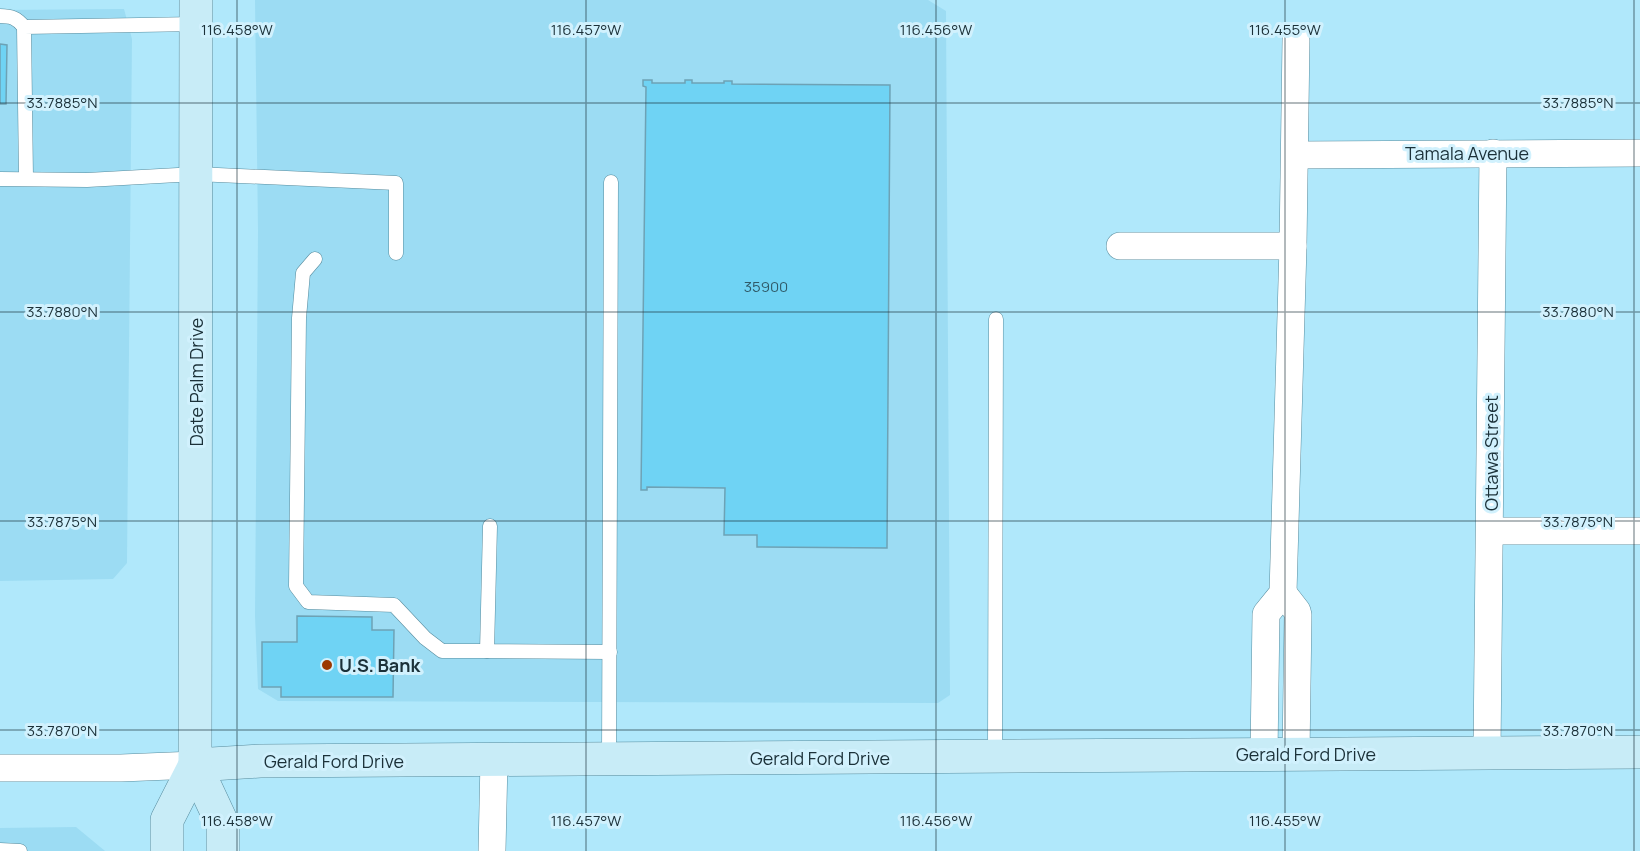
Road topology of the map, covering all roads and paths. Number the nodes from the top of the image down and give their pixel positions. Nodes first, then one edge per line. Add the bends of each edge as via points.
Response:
1 (195, 12) edge
2 (0, 16) edge
3 (24, 27) junction
4 (1296, 40) dead end
5 (1493, 153) junction
6 (1640, 153) edge
7 (1294, 154) junction
8 (196, 174) junction
9 (26, 178) junction
10 (0, 179) edge
11 (611, 182) dead end
12 (1120, 246) dead end
13 (1293, 246) junction
14 (396, 253) dead end
15 (315, 260) dead end
16 (996, 319) dead end
17 (490, 526) dead end
18 (1491, 531) junction
19 (1640, 531) edge
20 (1283, 593) junction
21 (1298, 637) junction
22 (1266, 638) junction
23 (487, 651) junction
24 (610, 652) junction
25 (1640, 752) edge
26 (1487, 753) junction
27 (1280, 754) junction
28 (994, 758) junction
29 (609, 759) junction
30 (494, 760) junction
31 (195, 765) junction
32 (0, 768) edge
33 (0, 850) edge
34 (20, 851) edge
35 (167, 851) edge
36 (223, 851) edge
37 (492, 851) edge

1 - 3 lane
1 - 8 main road, Date Palm Drive
2 - 3 lane via 10,16
3 - 9 lane
4 - 7 street
5 - 6 street, Tamala Avenue
5 - 7 street, Tamala Avenue
5 - 18 street, Ottawa Street
7 - 13 street
8 - 9 lane via 87,180
8 - 14 lane via 396,183
8 - 31 main road, Date Palm Drive
9 - 10 lane
11 - 24 lane
12 - 13 street
13 - 20 street
15 - 23 lane via 303,273 299,318 296,586 308,602 394,604 442,651
16 - 28 lane
17 - 23 lane
18 - 19 street
18 - 26 street, Ottawa Street
20 - 21 street via 1297,611
20 - 22 street via 1266,614
21 - 22 street
21 - 27 street
22 - 27 street
23 - 24 lane
24 - 29 lane
25 - 26 main road, Gerald Ford Drive
26 - 27 main road, Gerald Ford Drive
27 - 28 main road, Gerald Ford Drive
28 - 29 main road, Gerald Ford Drive
29 - 30 main road, Gerald Ford Drive
30 - 31 main road, Gerald Ford Drive
30 - 37 street
31 - 32 street, Gerald Ford Drive
31 - 35 main road, Date Palm Drive via 167,819
31 - 36 main road, Date Palm Drive via 224,825
33 - 34 lane

